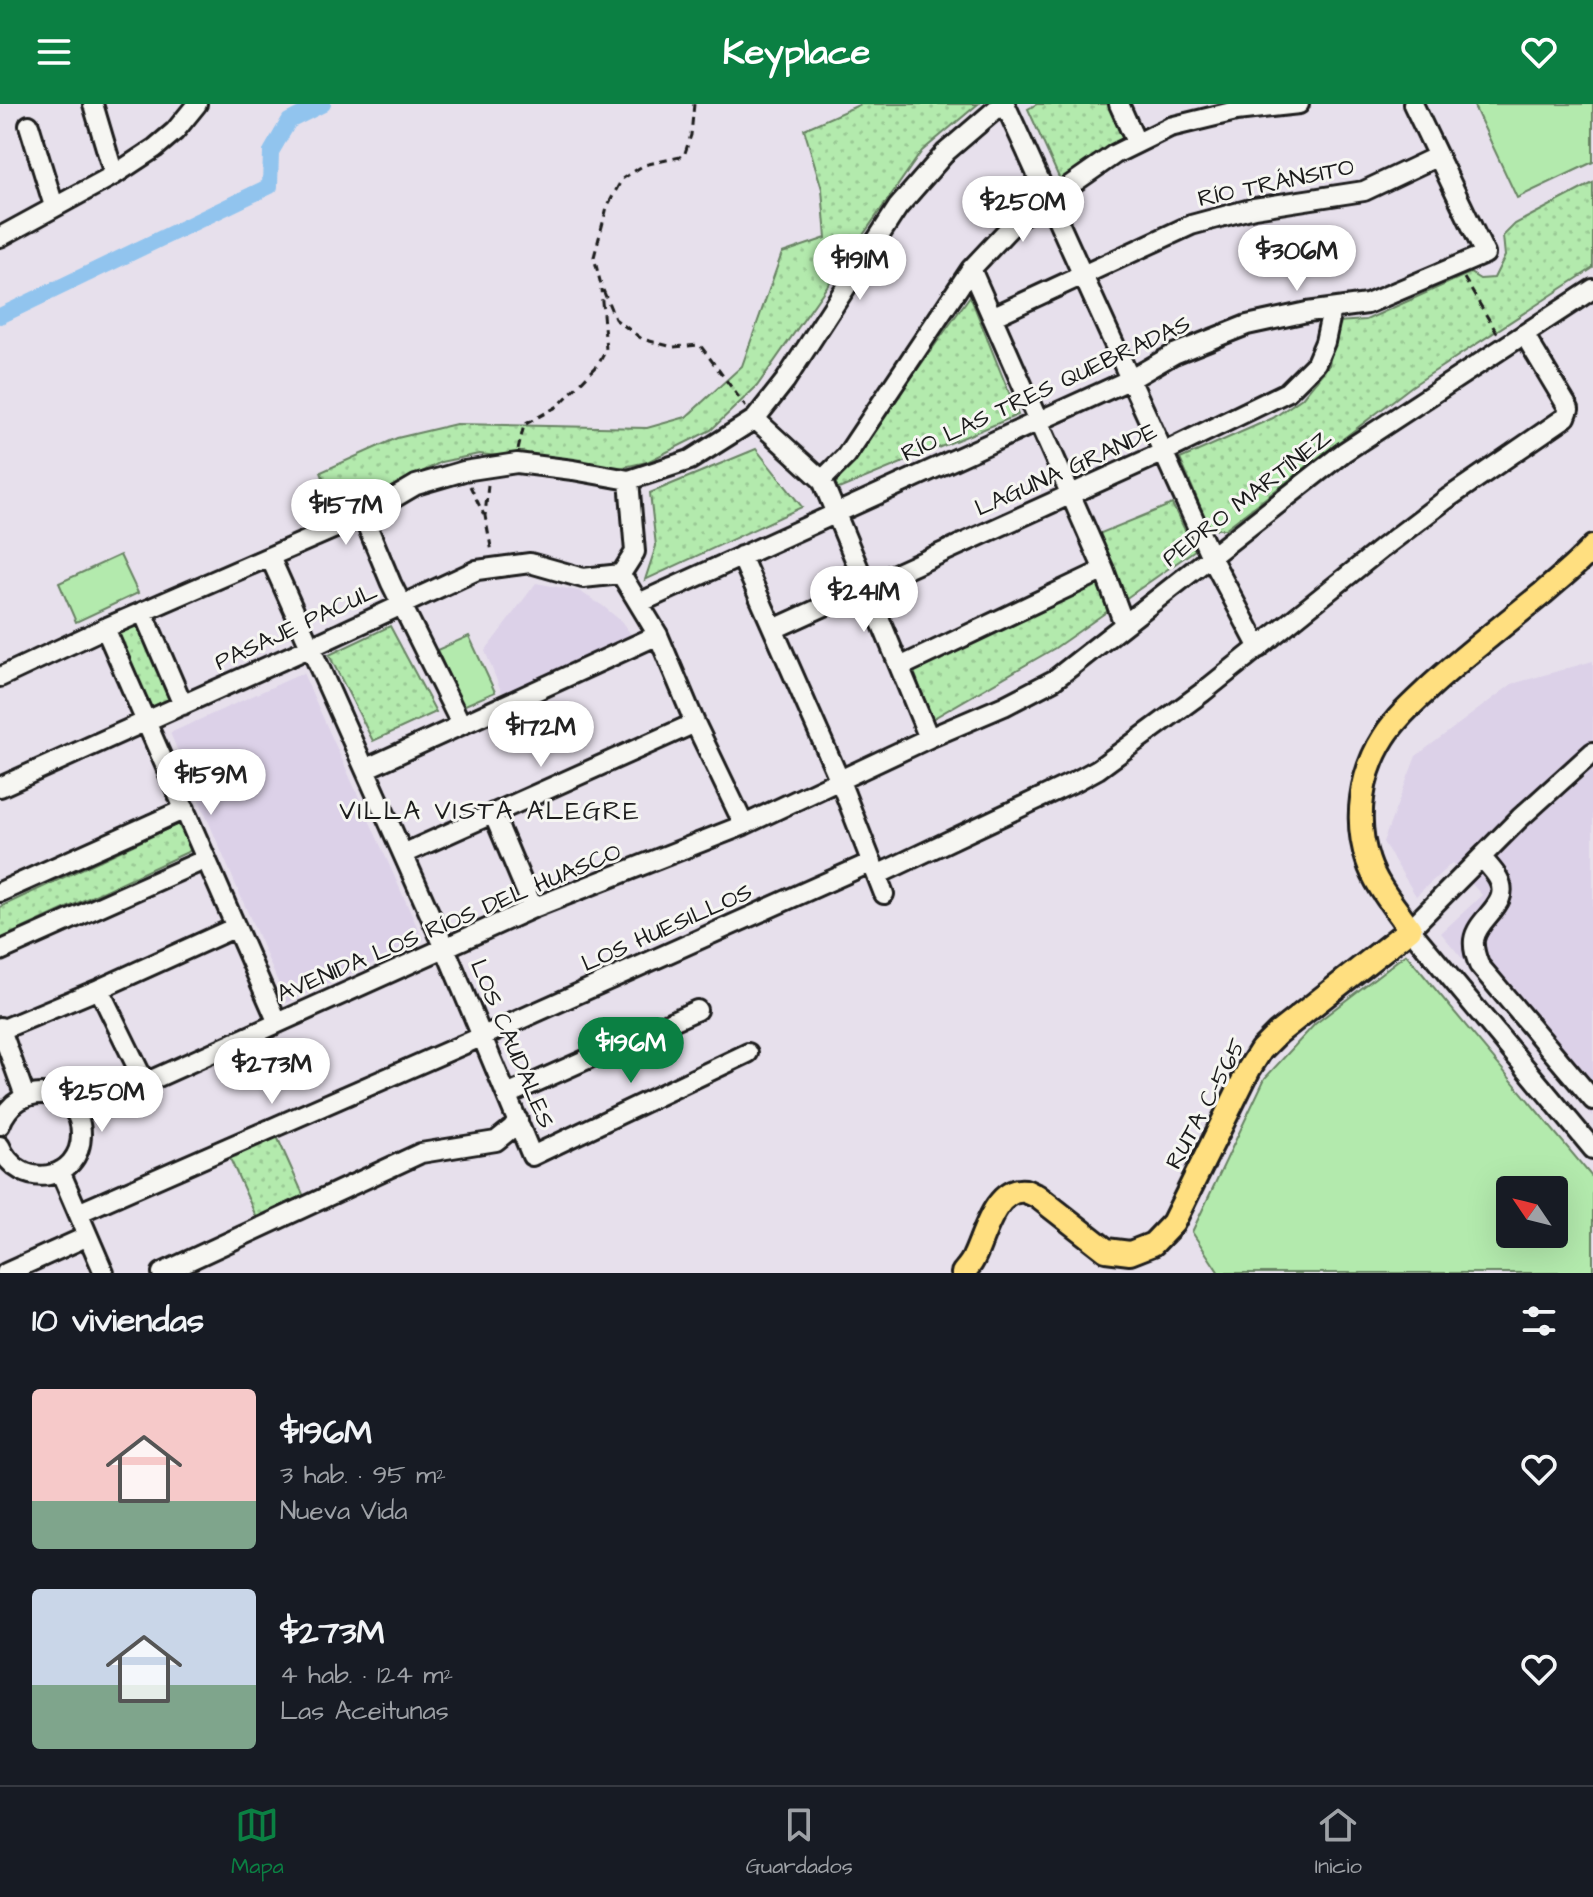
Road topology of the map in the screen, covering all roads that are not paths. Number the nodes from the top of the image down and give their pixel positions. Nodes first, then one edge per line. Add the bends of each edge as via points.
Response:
1 (93, 104) edge
2 (197, 104) edge
3 (1004, 104) edge
4 (1119, 104) edge
5 (1299, 104) edge
6 (1413, 104) edge
7 (29, 125) dead end
8 (1136, 142) junction
9 (1438, 156) junction
10 (114, 175) junction
11 (1049, 200) junction
12 (54, 206) junction
13 (0, 237) edge
14 (971, 269) junction
15 (1083, 275) junction
16 (1593, 289) edge
17 (1332, 309) junction
18 (992, 317) junction
19 (1524, 334) junction
20 (1131, 379) junction
21 (755, 419) junction
22 (1038, 421) junction
23 (1164, 452) junction
24 (629, 480) junction
25 (822, 480) junction
26 (1070, 494) junction
27 (835, 514) junction
28 (363, 516) junction
29 (1593, 547) edge
30 (741, 556) junction
31 (270, 557) junction
32 (1211, 557) junction
33 (1104, 570) junction
34 (621, 574) junction
35 (867, 586) junction
36 (639, 603) junction
37 (401, 604) junction
38 (143, 612) junction
39 (1124, 624) junction
40 (105, 628) junction
41 (774, 629) junction
42 (658, 635) junction
43 (311, 647) junction
44 (1259, 648) junction
45 (900, 667) junction
46 (0, 677) edge
47 (183, 705) junction
48 (146, 721) junction
49 (695, 723) junction
50 (461, 724) junction
51 (929, 738) junction
52 (1593, 752) edge
53 (365, 769) junction
54 (840, 781) junction
55 (0, 787) edge
56 (185, 809) junction
57 (493, 813) junction
58 (744, 825) junction
59 (403, 854) junction
60 (1482, 858) junction
61 (206, 859) junction
62 (874, 869) junction
63 (0, 892) edge
64 (884, 894) dead end
65 (533, 908) junction
66 (236, 927) junction
67 (1410, 929) junction
68 (445, 948) junction
69 (0, 951) edge
70 (99, 989) junction
71 (697, 1010) dead end
72 (278, 1023) junction
73 (1, 1029) edge
74 (483, 1036) junction
75 (748, 1053) dead end
76 (145, 1083) junction
77 (507, 1095) junction
78 (25, 1096) junction
79 (1593, 1100) edge
80 (76, 1114) junction
81 (518, 1120) junction
82 (0, 1125) edge
83 (1593, 1149) edge
84 (1, 1152) edge
85 (60, 1171) junction
86 (78, 1213) junction
87 (88, 1236) junction
88 (6, 1273) edge
89 (104, 1273) edge
90 (162, 1273) edge
91 (963, 1273) edge

1 - 10 street
2 - 10 street via 165,140
3 - 11 street
3 - 21 street via 946,152 898,207
4 - 8 street
5 - 8 street via 1236,111 1170,127
6 - 9 street
7 - 12 street
8 - 11 street
9 - 15 street, RÍO TRÁNSITO via 1364,191 1254,208 1191,225
9 - 17 street, RÍO LAS TRES QUEBRADAS via 1485,254 1367,304
10 - 12 street
11 - 14 street via 1020,217
11 - 15 street
12 - 13 street
14 - 18 street
14 - 25 street via 846,456
15 - 18 street, RÍO TRÁNSITO
15 - 20 street
16 - 19 street, PEDRO MARTÍNEZ
17 - 20 street, RÍO LAS TRES QUEBRADAS via 1247,325 1174,354
17 - 23 street, LAGUNA GRANDE via 1316,363 1287,392
18 - 22 street
19 - 32 street, PEDRO MARTÍNEZ via 1344,452
19 - 44 street, LOS HUESILLOS via 1569,409 1566,417 1392,540
20 - 22 street, RÍO LAS TRES QUEBRADAS
20 - 23 street
21 - 24 street via 690,460
21 - 25 street
22 - 26 street
22 - 27 street, RÍO LAS TRES QUEBRADAS
23 - 26 street, LAGUNA GRANDE
23 - 32 street
24 - 28 street via 517,463 416,485
24 - 34 street via 635,552
25 - 27 street
26 - 33 street
26 - 35 street, LAGUNA GRANDE
27 - 30 street, RÍO LAS TRES QUEBRADAS
27 - 35 street
28 - 31 street
28 - 37 street
29 - 67 main road via 1407,708 1374,756 1362,794 1364,845 1380,886
30 - 36 street, RÍO LAS TRES QUEBRADAS
30 - 41 street
31 - 38 street
31 - 43 street, LOS CAUDALES
32 - 39 street, PEDRO MARTÍNEZ
32 - 44 street
33 - 39 street
33 - 45 street
34 - 36 street
34 - 37 street, PASAJE PACUL via 583,578 530,563 477,570
35 - 41 street, LAGUNA GRANDE
35 - 45 street
36 - 42 street
37 - 43 street, PASAJE PACUL
37 - 50 street
38 - 40 street
38 - 47 street
39 - 51 street, PEDRO MARTÍNEZ via 1054,680
40 - 46 street
40 - 48 street
41 - 54 street
42 - 49 street
42 - 50 street
43 - 47 street, PASAJE PACUL
43 - 53 street, LOS CAUDALES
44 - 62 street, LOS HUESILLOS via 1098,769
45 - 51 street
47 - 48 street, PASAJE PACUL
48 - 55 street, PASAJE PACUL
48 - 56 street
49 - 57 street
49 - 58 street
50 - 53 street
51 - 54 street, AVENIDA LOS RÍOS DEL HUASCO
52 - 60 street
53 - 59 street, LOS CAUDALES
54 - 58 street, AVENIDA LOS RÍOS DEL HUASCO
54 - 62 street
56 - 61 street
56 - 63 street
57 - 59 street
57 - 65 street
58 - 65 street, AVENIDA LOS RÍOS DEL HUASCO
59 - 68 street, LOS CAUDALES
60 - 67 street
60 - 79 street via 1500,880 1502,895 1477,930 1474,953 1479,965
61 - 66 street
61 - 69 street
62 - 64 street
62 - 74 street, LOS HUESILLOS
65 - 68 street, AVENIDA LOS RÍOS DEL HUASCO
66 - 70 street
66 - 72 street
67 - 83 street
67 - 91 main road, RUTA C-565 via 1261,1050 1173,1223 1153,1244 1130,1253 1106,1250 1025,1191 996,1207
68 - 72 street, AVENIDA LOS RÍOS DEL HUASCO
68 - 74 street, LOS CAUDALES
70 - 73 street
70 - 76 street
71 - 77 street
72 - 76 street, AVENIDA LOS RÍOS DEL HUASCO
73 - 78 street
74 - 77 street, LOS CAUDALES
74 - 86 street, LOS HUESILLOS
75 - 81 street, LOS CAUDALES via 532,1156
76 - 80 street, AVENIDA LOS RÍOS DEL HUASCO
77 - 81 street, LOS CAUDALES
78 - 80 street via 48,1094
78 - 82 street via 9,1108
80 - 85 street via 80,1145
81 - 90 street via 496,1141 421,1153
84 - 85 street via 29,1175
85 - 86 street
86 - 87 street
87 - 88 street
87 - 89 street

